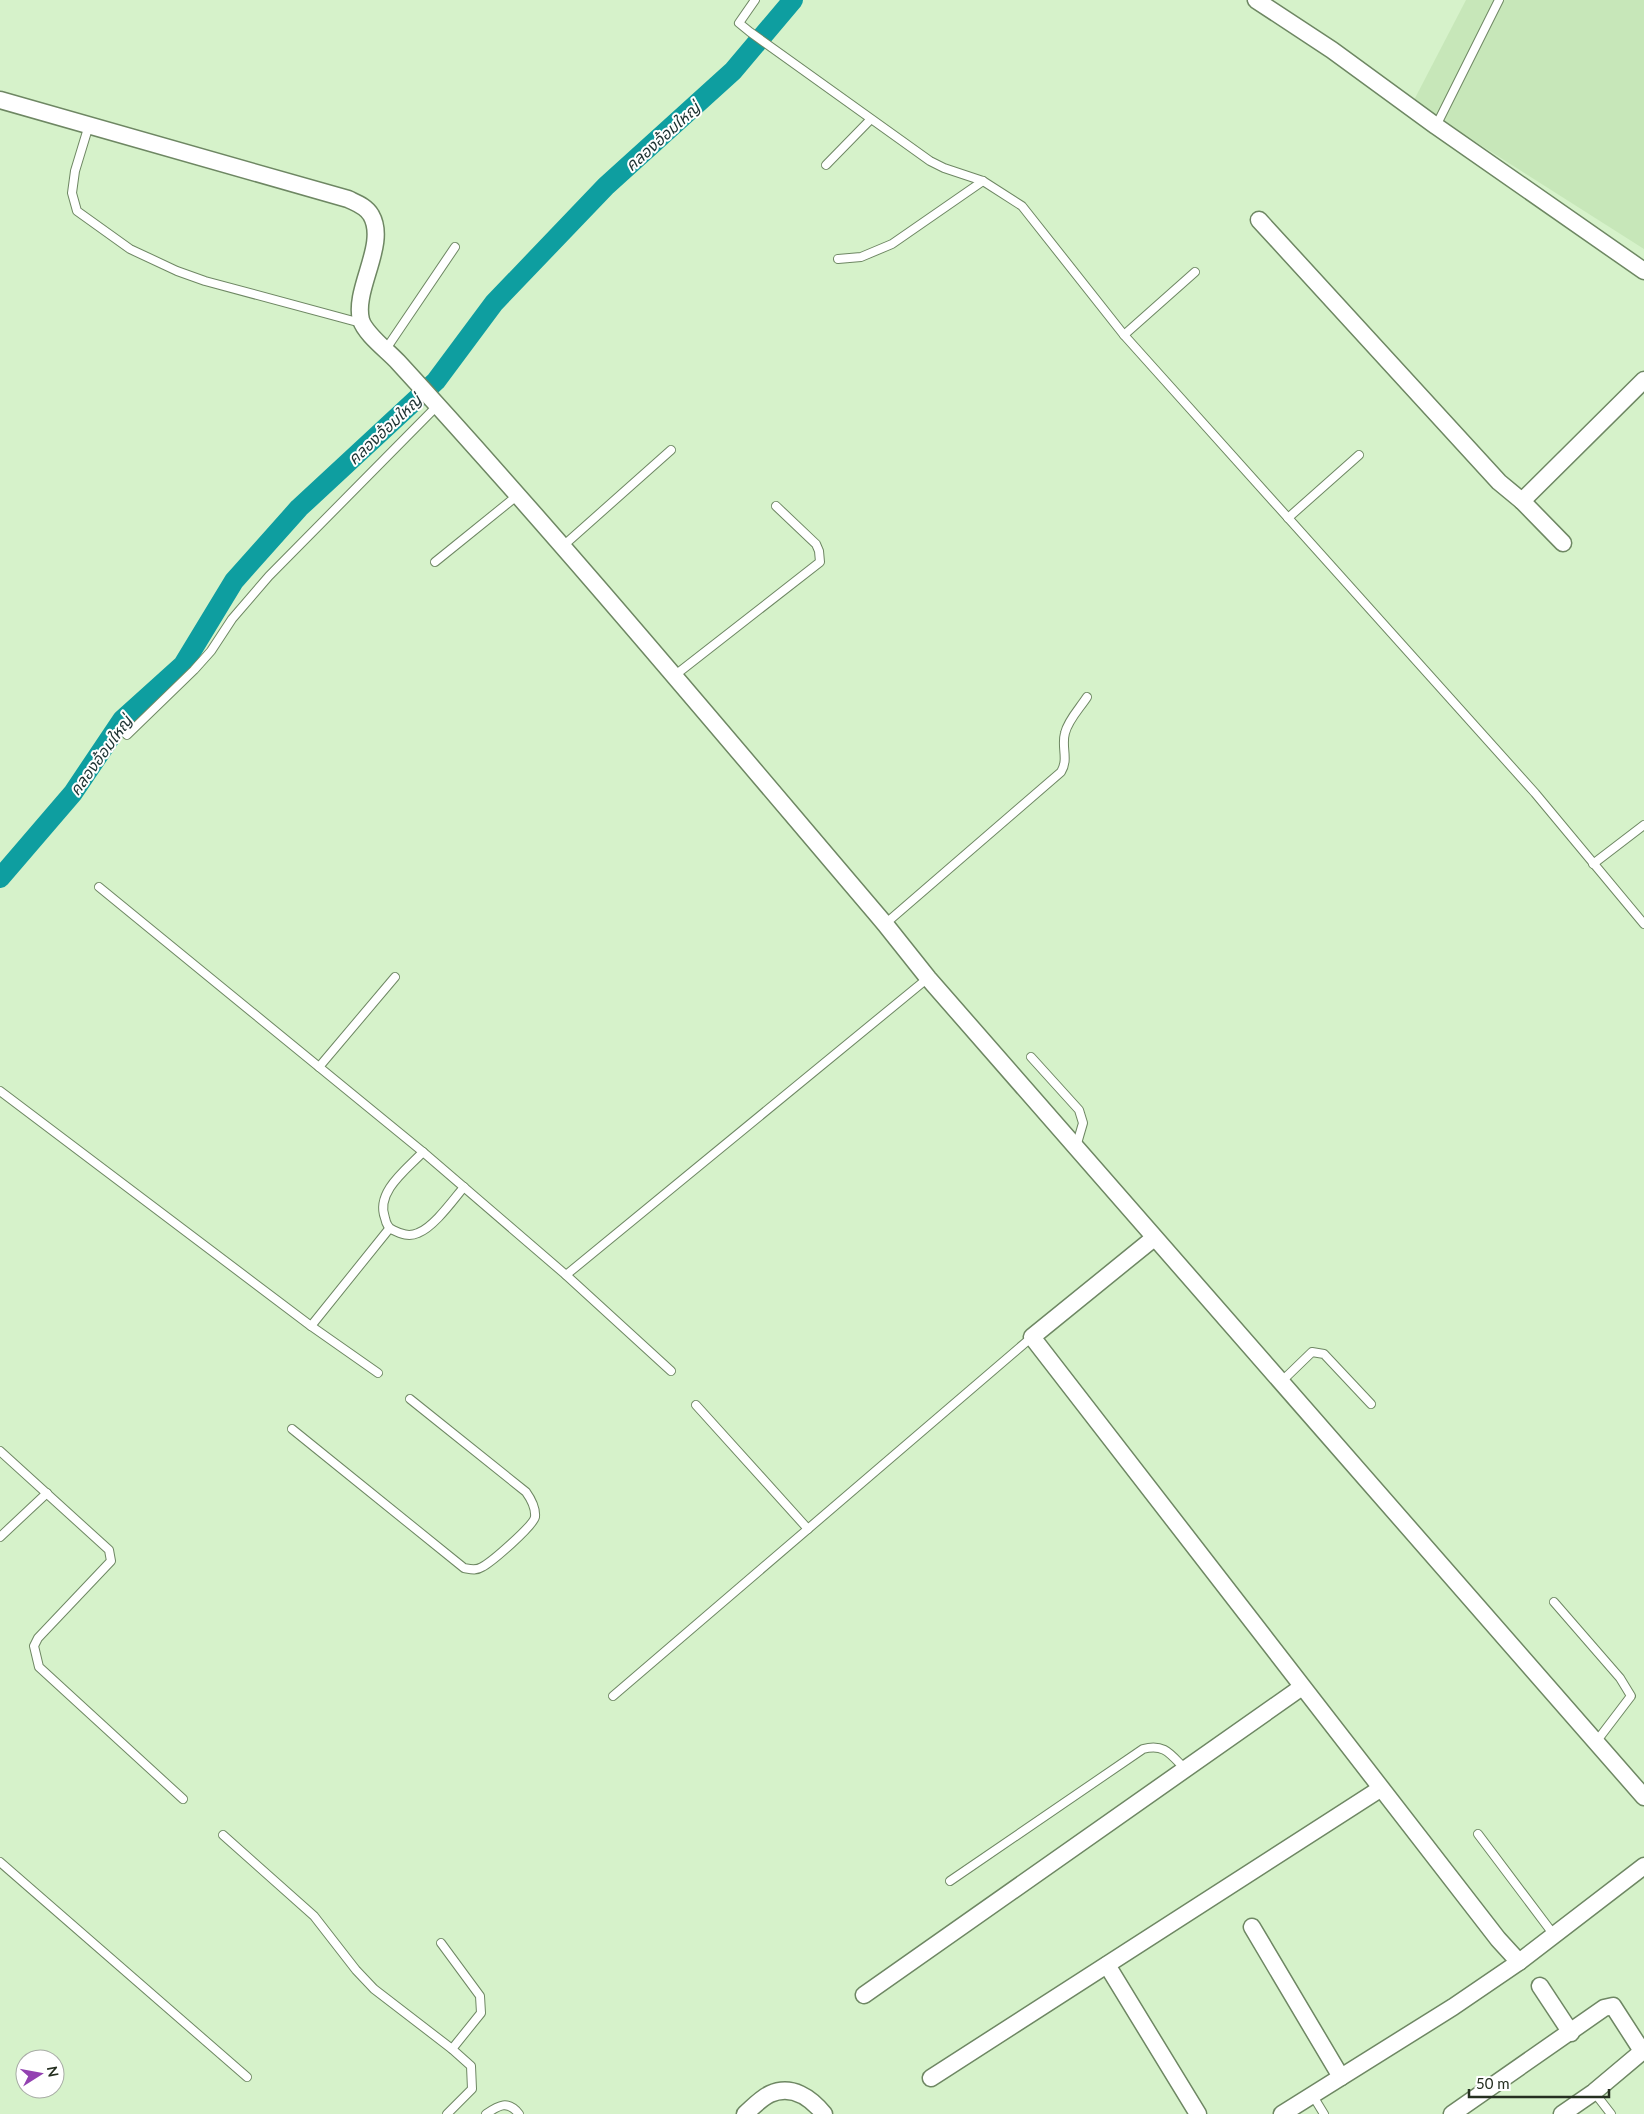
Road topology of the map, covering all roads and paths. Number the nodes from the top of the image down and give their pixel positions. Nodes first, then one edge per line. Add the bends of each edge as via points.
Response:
1 (755, 0) edge
2 (1256, 0) edge
3 (1499, 0) edge
4 (0, 100) edge
5 (870, 120) junction
6 (89, 125) junction
7 (1436, 126) junction
8 (826, 165) dead end
9 (983, 181) junction
10 (1259, 220) dead end
11 (455, 247) dead end
12 (838, 259) dead end
13 (1195, 272) dead end
14 (1644, 272) edge
15 (361, 322) junction
16 (1124, 335) junction
17 (386, 349) junction
18 (1644, 380) edge
19 (434, 403) junction
20 (672, 450) dead end
21 (1359, 455) dead end
22 (518, 495) junction
23 (1522, 501) junction
24 (776, 506) dead end
25 (1288, 518) junction
26 (1563, 543) dead end
27 (563, 546) junction
28 (435, 562) dead end
29 (674, 676) junction
30 (1087, 697) dead end
31 (128, 735) dead end
32 (1644, 826) edge
33 (1593, 864) junction
34 (99, 887) dead end
35 (884, 924) junction
36 (1644, 924) edge
37 (395, 977) dead end
38 (928, 978) junction
39 (1031, 1056) dead end
40 (319, 1067) junction
41 (0, 1091) edge
42 (1076, 1147) junction
43 (423, 1152) junction
44 (464, 1187) junction
45 (389, 1228) junction
46 (1154, 1238) junction
47 (566, 1275) junction
48 (311, 1326) junction
49 (1032, 1337) junction
50 (671, 1371) dead end
51 (378, 1373) dead end
52 (1282, 1381) junction
53 (410, 1399) dead end
54 (1371, 1404) dead end
55 (696, 1405) dead end
56 (292, 1429) dead end
57 (0, 1450) edge
58 (47, 1493) junction
59 (808, 1529) junction
60 (0, 1537) edge
61 (1554, 1602) dead end
62 (1302, 1687) junction
63 (613, 1696) dead end
64 (1596, 1742) junction
65 (1185, 1769) junction
66 (1380, 1789) junction
67 (1644, 1797) edge
68 (183, 1799) dead end
69 (1478, 1834) dead end
70 (222, 1836) dead end
71 (0, 1862) edge
72 (1644, 1866) edge
73 (950, 1881) dead end
74 (1252, 1927) dead end
75 (1554, 1935) junction
76 (441, 1944) dead end
77 (1520, 1962) junction
78 (1107, 1965) junction
79 (1540, 1986) dead end
80 (864, 1995) dead end
81 (1571, 2033) junction
82 (452, 2048) junction
83 (1643, 2050) edge
84 (246, 2077) dead end
85 (1341, 2077) junction
86 (931, 2078) dead end
87 (1594, 2092) junction
88 (1313, 2096) junction
89 (447, 2114) edge
90 (486, 2114) edge
91 (519, 2114) edge
92 (745, 2114) edge
93 (824, 2114) edge
94 (1198, 2114) edge
95 (1282, 2114) edge
96 (1324, 2114) edge
97 (1452, 2114) edge
98 (1562, 2114) edge
99 (1611, 2114) edge

1 - 5 lane via 739,23
2 - 7 street via 1332,50
3 - 7 lane
4 - 6 street
5 - 8 lane
5 - 9 lane via 944,168
6 - 15 lane via 75,171 72,193 77,211 130,249 177,271
6 - 15 street via 348,199 362,206 370,213 374,224 374,242 360,309
7 - 14 street
9 - 12 lane via 892,244 861,257
9 - 16 lane via 1022,206
10 - 23 street via 1498,482
11 - 17 lane
13 - 16 lane
15 - 17 street
16 - 25 lane
17 - 19 street
18 - 23 street
19 - 22 street
19 - 31 lane via 269,576 232,619 211,652
20 - 27 lane
21 - 25 lane
22 - 27 street
22 - 28 lane
23 - 26 street
24 - 29 lane via 816,544 820,562
25 - 33 lane via 1535,793
27 - 29 street
29 - 35 street
30 - 35 lane via 1067,726 1065,765 1061,772
32 - 33 lane
33 - 36 lane
34 - 40 lane
35 - 38 street
37 - 40 lane
38 - 42 street
38 - 47 lane
39 - 42 lane via 1079,1110 1083,1123
40 - 43 lane
41 - 48 lane
42 - 46 street
43 - 44 lane
43 - 45 lane via 388,1190 382,1202
44 - 45 lane via 418,1234 403,1235
44 - 47 lane
45 - 48 lane
46 - 49 street
46 - 52 street
47 - 50 lane
48 - 51 lane
49 - 59 lane
49 - 62 street
52 - 54 lane via 1312,1352 1324,1354
52 - 64 street
53 - 56 lane via 526,1492 533,1502 535,1518 526,1530 482,1567 464,1568
55 - 59 lane
57 - 58 lane
58 - 60 lane
58 - 68 lane via 109,1550 111,1561 38,1638 34,1646 39,1667
59 - 63 lane
61 - 64 lane via 1620,1678 1631,1696
62 - 65 street
62 - 66 street
64 - 67 street
65 - 73 lane via 1166,1750 1154,1746 1143,1749
65 - 80 street
66 - 77 street via 1498,1939
66 - 78 street
69 - 75 lane
70 - 82 lane via 314,1916 374,1989
71 - 84 lane
72 - 75 street
74 - 85 street
75 - 77 street
76 - 82 lane via 480,1996 481,2013
77 - 85 street
78 - 86 street
78 - 94 street
79 - 81 street
81 - 83 street via 1604,2008 1613,2006
81 - 97 street
82 - 89 lane via 471,2066 473,2083 472,2089
83 - 87 street
85 - 88 street
87 - 98 street
87 - 99 lane
88 - 95 street
88 - 96 lane
90 - 91 lane via 497,2106 507,2105 514,2107
92 - 93 street via 769,2094 783,2091 797,2092 813,2101

